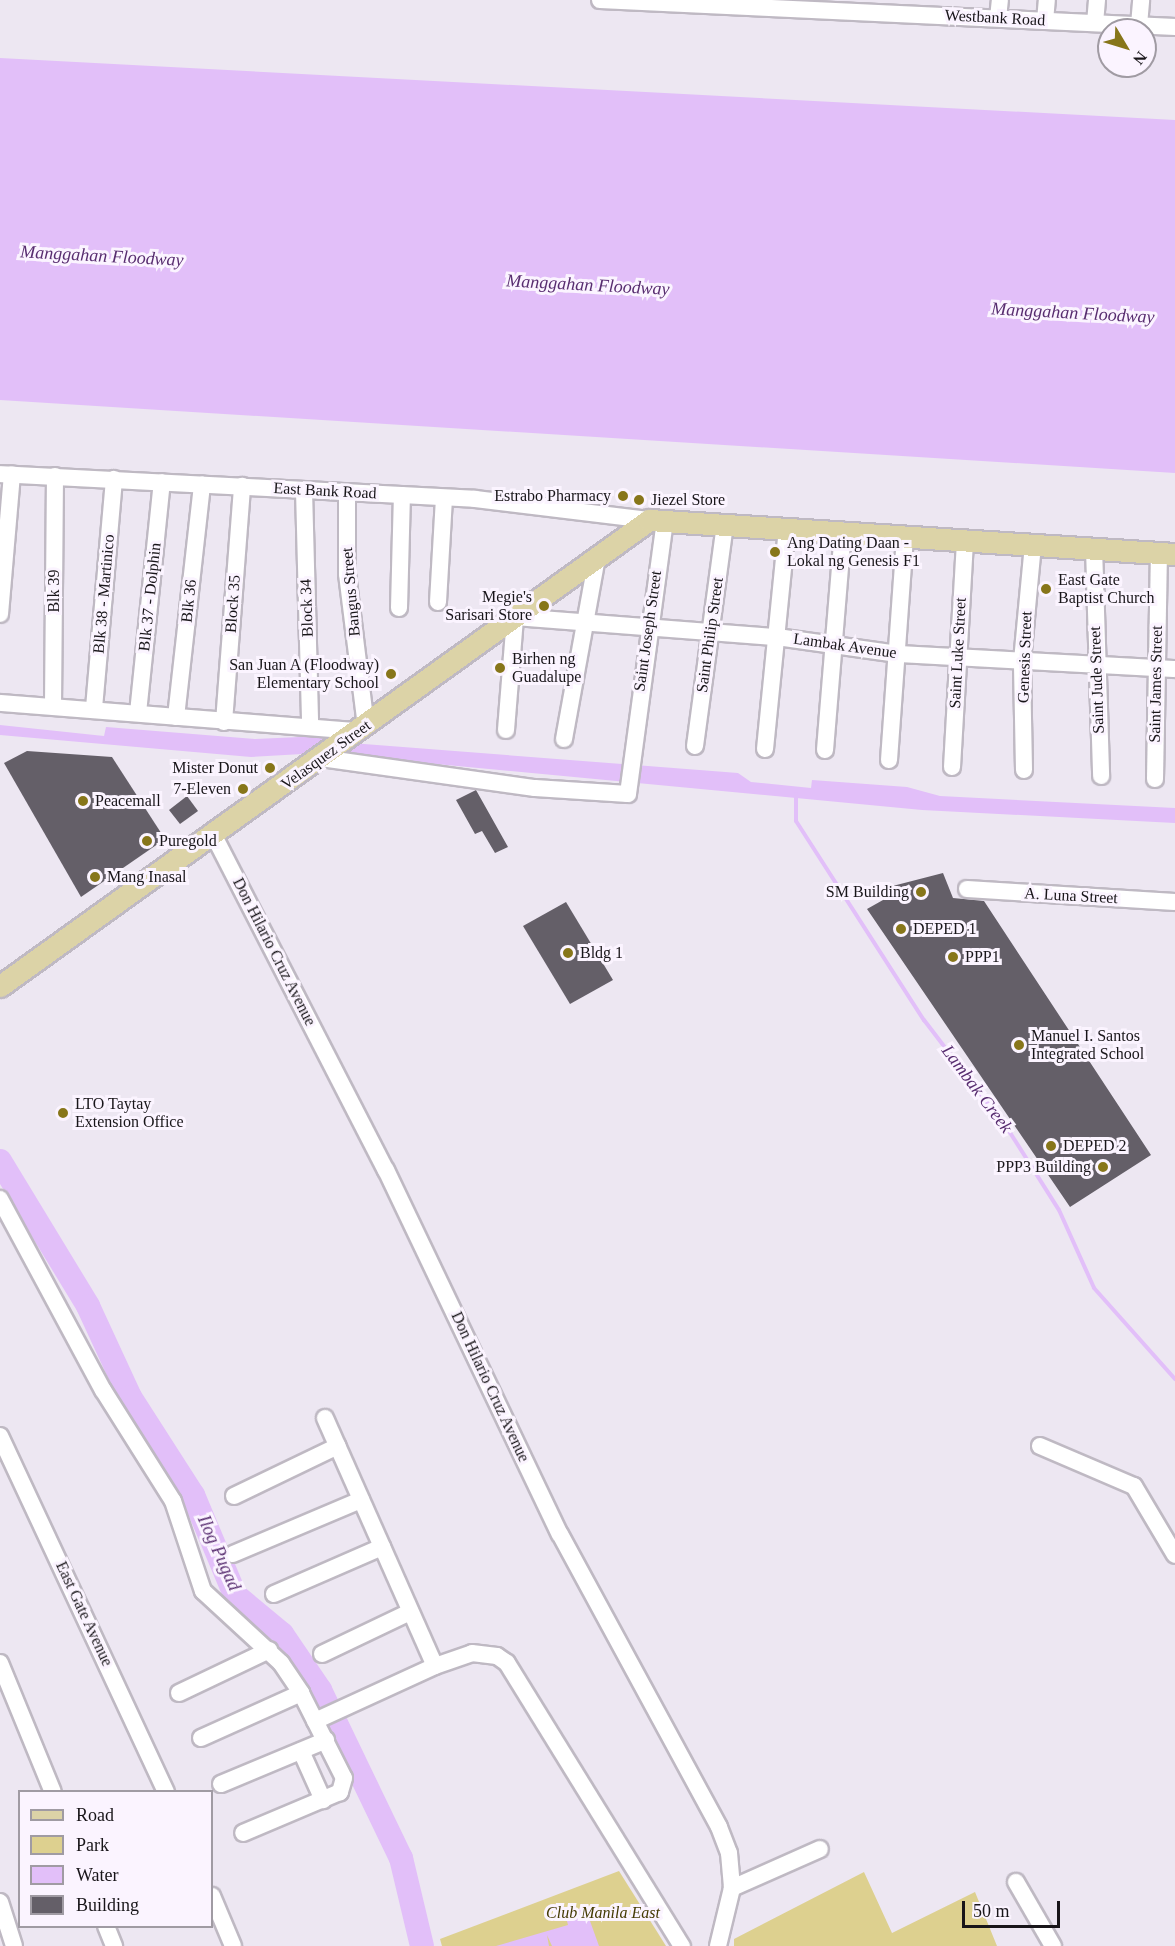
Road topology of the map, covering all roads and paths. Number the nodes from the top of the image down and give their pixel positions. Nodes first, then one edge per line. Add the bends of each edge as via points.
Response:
1 (600, 0) edge
2 (626, 0) edge
3 (1000, 0) edge
4 (1047, 0) edge
5 (1097, 0) edge
6 (1142, 0) edge
7 (666, 2) edge
8 (720, 3) edge
9 (764, 4) edge
10 (810, 5) edge
11 (857, 6) edge
12 (937, 7) edge
13 (998, 18) junction
14 (1140, 18) edge
15 (1045, 21) junction
16 (1095, 22) joint
17 (1157, 26) edge
18 (1175, 27) edge
19 (6, 474) edge
20 (55, 477) junction
21 (114, 479) junction
22 (162, 482) junction
23 (202, 484) junction
24 (242, 486) junction
25 (304, 490) junction
26 (347, 493) junction
27 (402, 495) junction
28 (444, 498) junction
29 (657, 520) junction
30 (725, 523) junction
31 (787, 528) junction
32 (843, 531) junction
33 (905, 536) junction
34 (965, 539) junction
35 (1033, 544) junction
36 (1094, 548) junction
37 (1167, 554) edge
38 (597, 558) junction
39 (438, 602) dead end
40 (399, 608) dead end
41 (0, 614) edge
42 (515, 616) junction
43 (582, 624) junction
44 (648, 628) junction
45 (710, 634) junction
46 (777, 637) junction
47 (834, 647) junction
48 (898, 654) junction
49 (958, 658) junction
50 (1022, 662) junction
51 (1095, 662) junction
52 (1154, 666) junction
53 (1175, 669) edge
54 (0, 703) edge
55 (53, 705) junction
56 (94, 708) junction
57 (138, 713) junction
58 (176, 717) junction
59 (224, 722) junction
60 (310, 727) junction
61 (362, 728) junction
62 (506, 730) dead end
63 (564, 739) dead end
64 (695, 746) dead end
65 (765, 749) dead end
66 (825, 750) dead end
67 (321, 758) junction
68 (889, 760) dead end
69 (952, 767) dead end
70 (1024, 770) dead end
71 (1101, 776) dead end
72 (1155, 779) dead end
73 (213, 834) junction
74 (967, 889) dead end
75 (1175, 902) edge
76 (0, 986) edge
77 (0, 1199) edge
78 (325, 1418) dead end
79 (0, 1437) edge
80 (338, 1446) junction
81 (1041, 1446) dead end
82 (234, 1496) dead end
83 (361, 1500) junction
84 (382, 1547) junction
85 (233, 1554) dead end
86 (1175, 1555) edge
87 (274, 1594) dead end
88 (410, 1612) junction
89 (269, 1650) junction
90 (322, 1654) dead end
91 (0, 1663) edge
92 (435, 1666) junction
93 (179, 1693) dead end
94 (301, 1693) junction
95 (321, 1718) junction
96 (201, 1738) dead end
97 (326, 1740) junction
98 (301, 1751) junction
99 (221, 1784) dead end
100 (53, 1790) edge
101 (166, 1790) edge
102 (323, 1800) junction
103 (243, 1833) dead end
104 (820, 1849) dead end
105 (1016, 1882) dead end
106 (732, 1887) junction
107 (213, 1898) edge
108 (0, 1902) edge
109 (107, 1928) edge
110 (14, 1946) edge
111 (114, 1946) edge
112 (233, 1946) edge
113 (682, 1946) edge
114 (718, 1946) edge
115 (1053, 1946) edge

1 - 2 street, Westbank Road
2 - 7 street, Westbank Road
3 - 13 street
4 - 15 street
5 - 16 street
6 - 14 street
7 - 8 street, Westbank Road
8 - 9 street, Westbank Road
9 - 10 street, Westbank Road
10 - 11 street, Westbank Road
11 - 12 street, Westbank Road
12 - 13 street, Westbank Road
13 - 15 street, Westbank Road
15 - 16 street, Westbank Road
17 - 18 street, Westbank Road
19 - 20 street, East Bank Road
19 - 41 street
20 - 21 street, East Bank Road
20 - 55 street, Blk 39
21 - 22 street, East Bank Road
21 - 56 street, Blk 38 - Martinico
22 - 23 street, East Bank Road
22 - 57 street, Blk 37 - Dolphin
23 - 24 street, East Bank Road
23 - 58 street, Blk 36
24 - 25 street, East Bank Road
24 - 59 street, Block 35
25 - 26 street, East Bank Road
25 - 60 street, Block 34
26 - 27 street, East Bank Road
26 - 61 street, Bangus Street via 347,574
27 - 28 street, East Bank Road
27 - 40 street
28 - 29 street, East Bank Road
28 - 39 street
29 - 30 main road
29 - 38 main road, Velasquez Street
29 - 44 street, Saint Joseph Street
30 - 31 main road
30 - 45 street, Saint Philip Street
31 - 32 main road
31 - 46 street
32 - 33 main road
32 - 47 street
33 - 34 main road
33 - 48 street
34 - 35 main road
34 - 49 street, Saint Luke Street
35 - 36 main road
35 - 50 street, Genesis Street
36 - 37 main road
36 - 51 street, Saint Jude Street
37 - 52 street, Saint James Street
38 - 42 main road, Velasquez Street
38 - 43 street
42 - 43 street, Lambak Avenue
42 - 61 main road, Velasquez Street
42 - 62 street
43 - 44 street, Lambak Avenue
43 - 63 street
44 - 45 street, Lambak Avenue
44 - 67 street, Saint Joseph Street via 628,789 535,788
45 - 46 street, Lambak Avenue
45 - 64 street, Saint Philip Street
46 - 47 street, Lambak Avenue
46 - 65 street
47 - 48 street, Lambak Avenue
47 - 66 street
48 - 49 street, Lambak Avenue
48 - 68 street
49 - 50 street, Lambak Avenue
49 - 69 street, Saint Luke Street
50 - 51 street, Lambak Avenue
50 - 70 street, Genesis Street
51 - 52 street, Lambak Avenue
51 - 71 street, Saint Jude Street
52 - 53 street, Lambak Avenue
52 - 72 street, Saint James Street
54 - 55 street
55 - 56 street
56 - 57 street
57 - 58 street
58 - 59 street
59 - 60 street
60 - 61 street
61 - 67 main road, Velasquez Street
67 - 73 main road, Velasquez Street
73 - 76 main road, Velasquez Street
73 - 106 street, Don Hilario Cruz Avenue via 386,1170 560,1534 719,1827 729,1853
74 - 75 street, A. Luna Street
77 - 89 street via 104,1390 173,1501 203,1592
78 - 80 street
79 - 101 street, East Gate Avenue
80 - 82 street
80 - 83 street
81 - 86 street via 1134,1486
83 - 84 street
83 - 85 street
84 - 87 street
84 - 88 street
88 - 90 street
88 - 92 street
89 - 93 street
89 - 94 street
91 - 100 street
92 - 95 street
92 - 113 street via 483,1651 507,1663
94 - 95 street
94 - 96 street
95 - 97 street
97 - 98 street
97 - 102 street via 343,1786
98 - 99 street
98 - 102 street
102 - 103 street
104 - 106 street
105 - 115 street
106 - 114 street, Don Hilario Cruz Avenue
107 - 112 street
108 - 110 street
109 - 111 street

